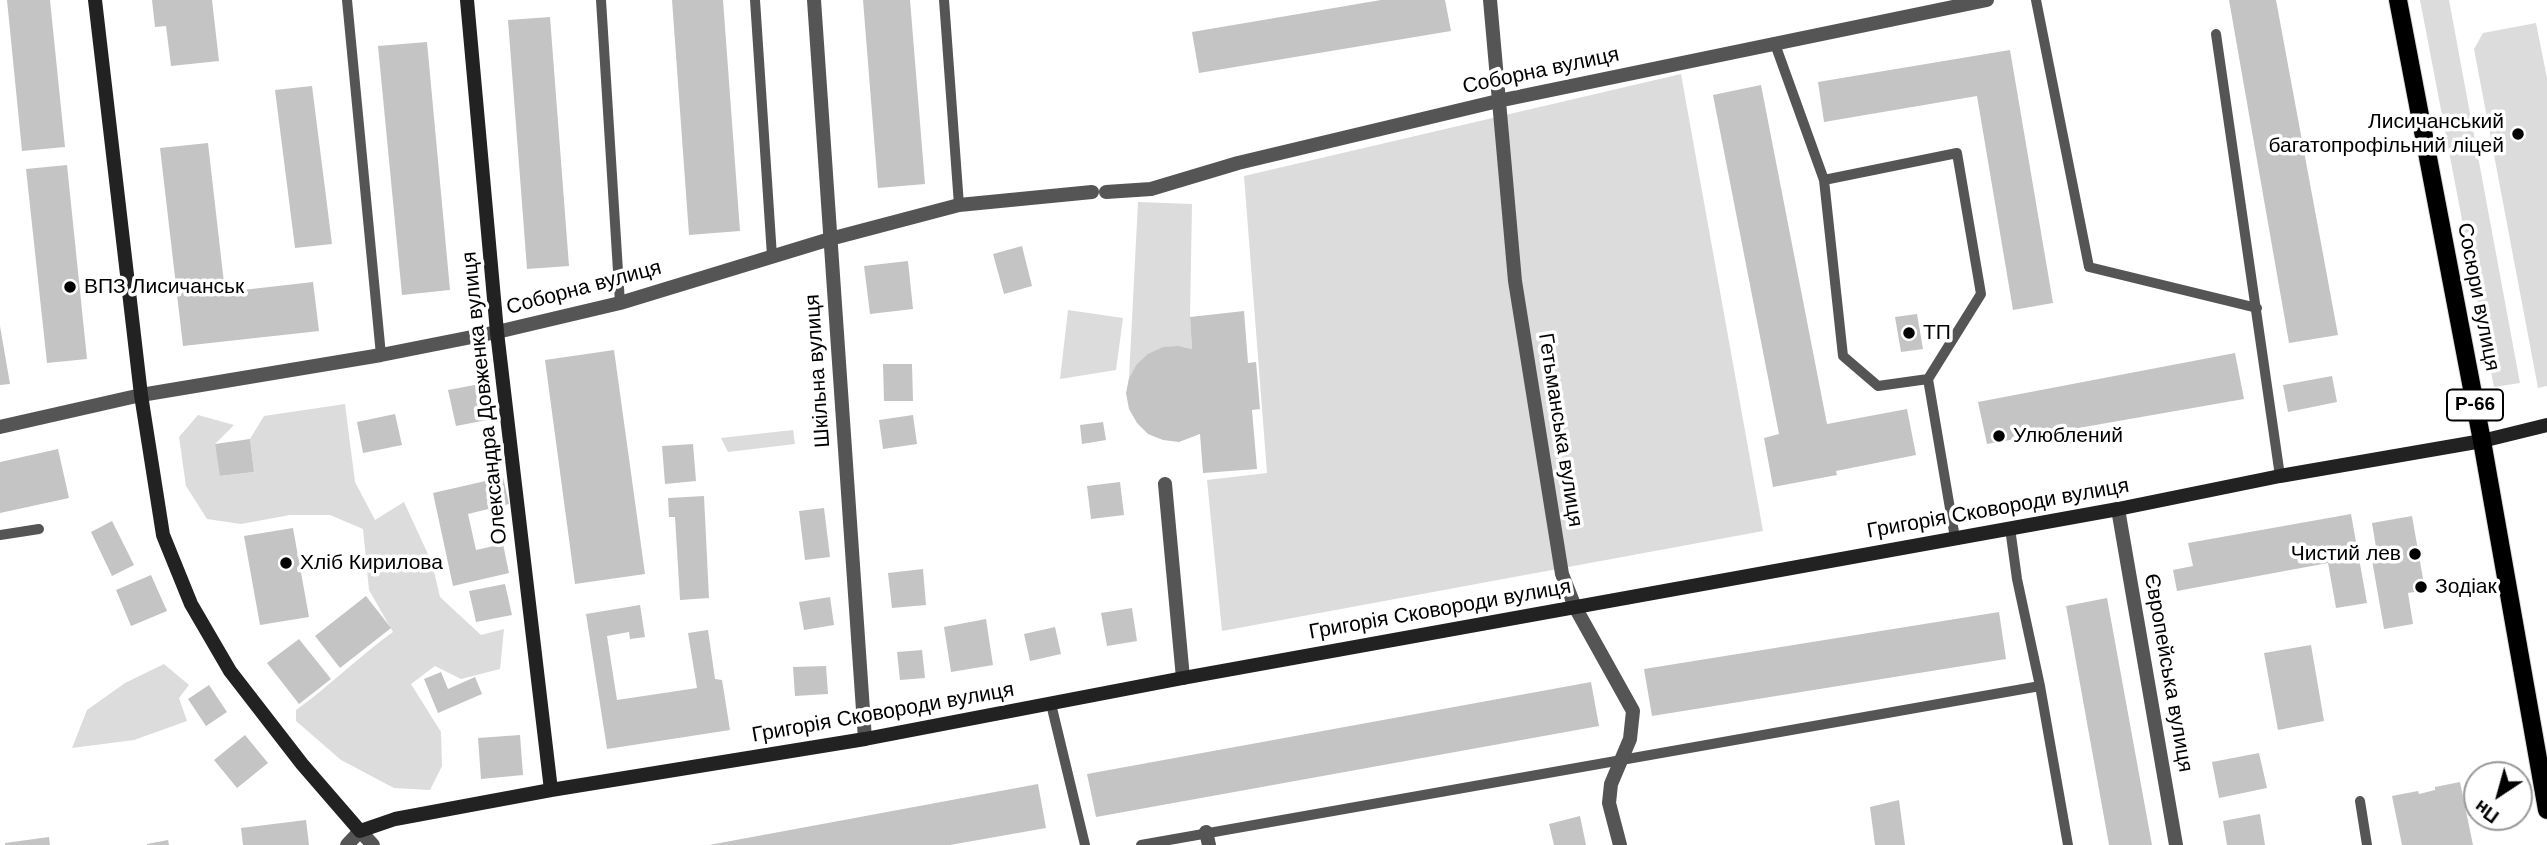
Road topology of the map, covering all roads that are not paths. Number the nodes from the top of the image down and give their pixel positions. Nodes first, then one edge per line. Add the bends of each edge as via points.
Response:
1 (95, 0) edge
2 (347, 0) edge
3 (467, 0) edge
4 (601, 0) edge
5 (755, 0) edge
6 (814, 0) edge
7 (944, 0) edge
8 (1490, 0) edge
9 (1987, 0) edge
10 (2036, 0) edge
11 (2398, 0) edge
12 (2216, 34) dead end
13 (1775, 44) junction
14 (1498, 101) junction
15 (1824, 180) junction
16 (959, 205) junction
17 (830, 239) junction
18 (772, 256) junction
19 (620, 303) junction
20 (2257, 308) junction
21 (497, 332) junction
22 (380, 355) junction
23 (1928, 379) junction
24 (141, 395) junction
25 (2547, 425) edge
26 (0, 427) edge
27 (2482, 441) junction
28 (2280, 476) junction
29 (1165, 484) dead end
30 (2118, 509) junction
31 (2010, 528) junction
32 (39, 529) dead end
33 (0, 535) edge
34 (1955, 538) junction
35 (1574, 607) junction
36 (1183, 678) junction
37 (2040, 686) junction
38 (1051, 704) junction
39 (865, 739) junction
40 (1621, 760) junction
41 (551, 790) junction
42 (2360, 801) dead end
43 (2547, 810) edge
44 (360, 831) junction
45 (1207, 839) edge
46 (347, 845) edge
47 (373, 845) edge
48 (1085, 845) edge
49 (1141, 845) edge
50 (1620, 845) edge
51 (2068, 845) edge
52 (2176, 845) edge
53 (2367, 845) edge

1 - 24 street
2 - 22 lane
3 - 21 street, Олександра Довженка вулиця
4 - 19 lane
5 - 18 lane
6 - 17 street, Шкільна вулиця
7 - 16 lane
8 - 14 street, Гетьманська вулиця
9 - 13 street, Соборна вулиця
10 - 20 lane via 2089,267
11 - 27 main road, Сосюри вулиця / Р-66
12 - 20 lane
13 - 14 street, Соборна вулиця
13 - 15 lane
14 - 16 street, Соборна вулиця via 1238,163 1151,189
14 - 35 street, Гетьманська вулиця via 1515,281 1562,575
15 - 23 lane via 1843,356 1878,386
15 - 23 lane via 1957,153 1981,294
16 - 17 street, Соборна вулиця
17 - 18 street, Соборна вулиця
17 - 39 street, Шкільна вулиця
18 - 19 street, Соборна вулиця
19 - 21 street, Соборна вулиця
20 - 28 lane
21 - 22 street, Соборна вулиця
21 - 41 street, Олександра Довженка вулиця
22 - 24 street, Соборна вулиця
23 - 34 lane
24 - 26 street, Соборна вулиця
24 - 44 street via 163,535 191,604 230,671
25 - 27 street, Григорія Сковороди вулиця
27 - 28 street, Григорія Сковороди вулиця
27 - 43 main road, Сосюри вулиця / Р-66
28 - 30 street, Григорія Сковороди вулиця
29 - 36 street
30 - 31 street, Григорія Сковороди вулиця
30 - 52 street, Європейська вулиця
31 - 34 street, Григорія Сковороди вулиця
31 - 37 lane
32 - 33 lane
34 - 35 street, Григорія Сковороди вулиця
35 - 36 street, Григорія Сковороди вулиця
35 - 40 street, Гетьманська вулиця via 1633,711 1630,739
36 - 38 street, Григорія Сковороди вулиця
37 - 40 lane
37 - 51 lane
38 - 39 street, Григорія Сковороди вулиця
38 - 48 lane
39 - 41 street, Григорія Сковороди вулиця
40 - 45 lane
40 - 50 street, Гетьманська вулиця via 1609,803
41 - 44 street, Григорія Сковороди вулиця via 395,819
42 - 53 lane
44 - 46 street, Григорія Сковороди вулиця
44 - 47 street
45 - 49 lane

